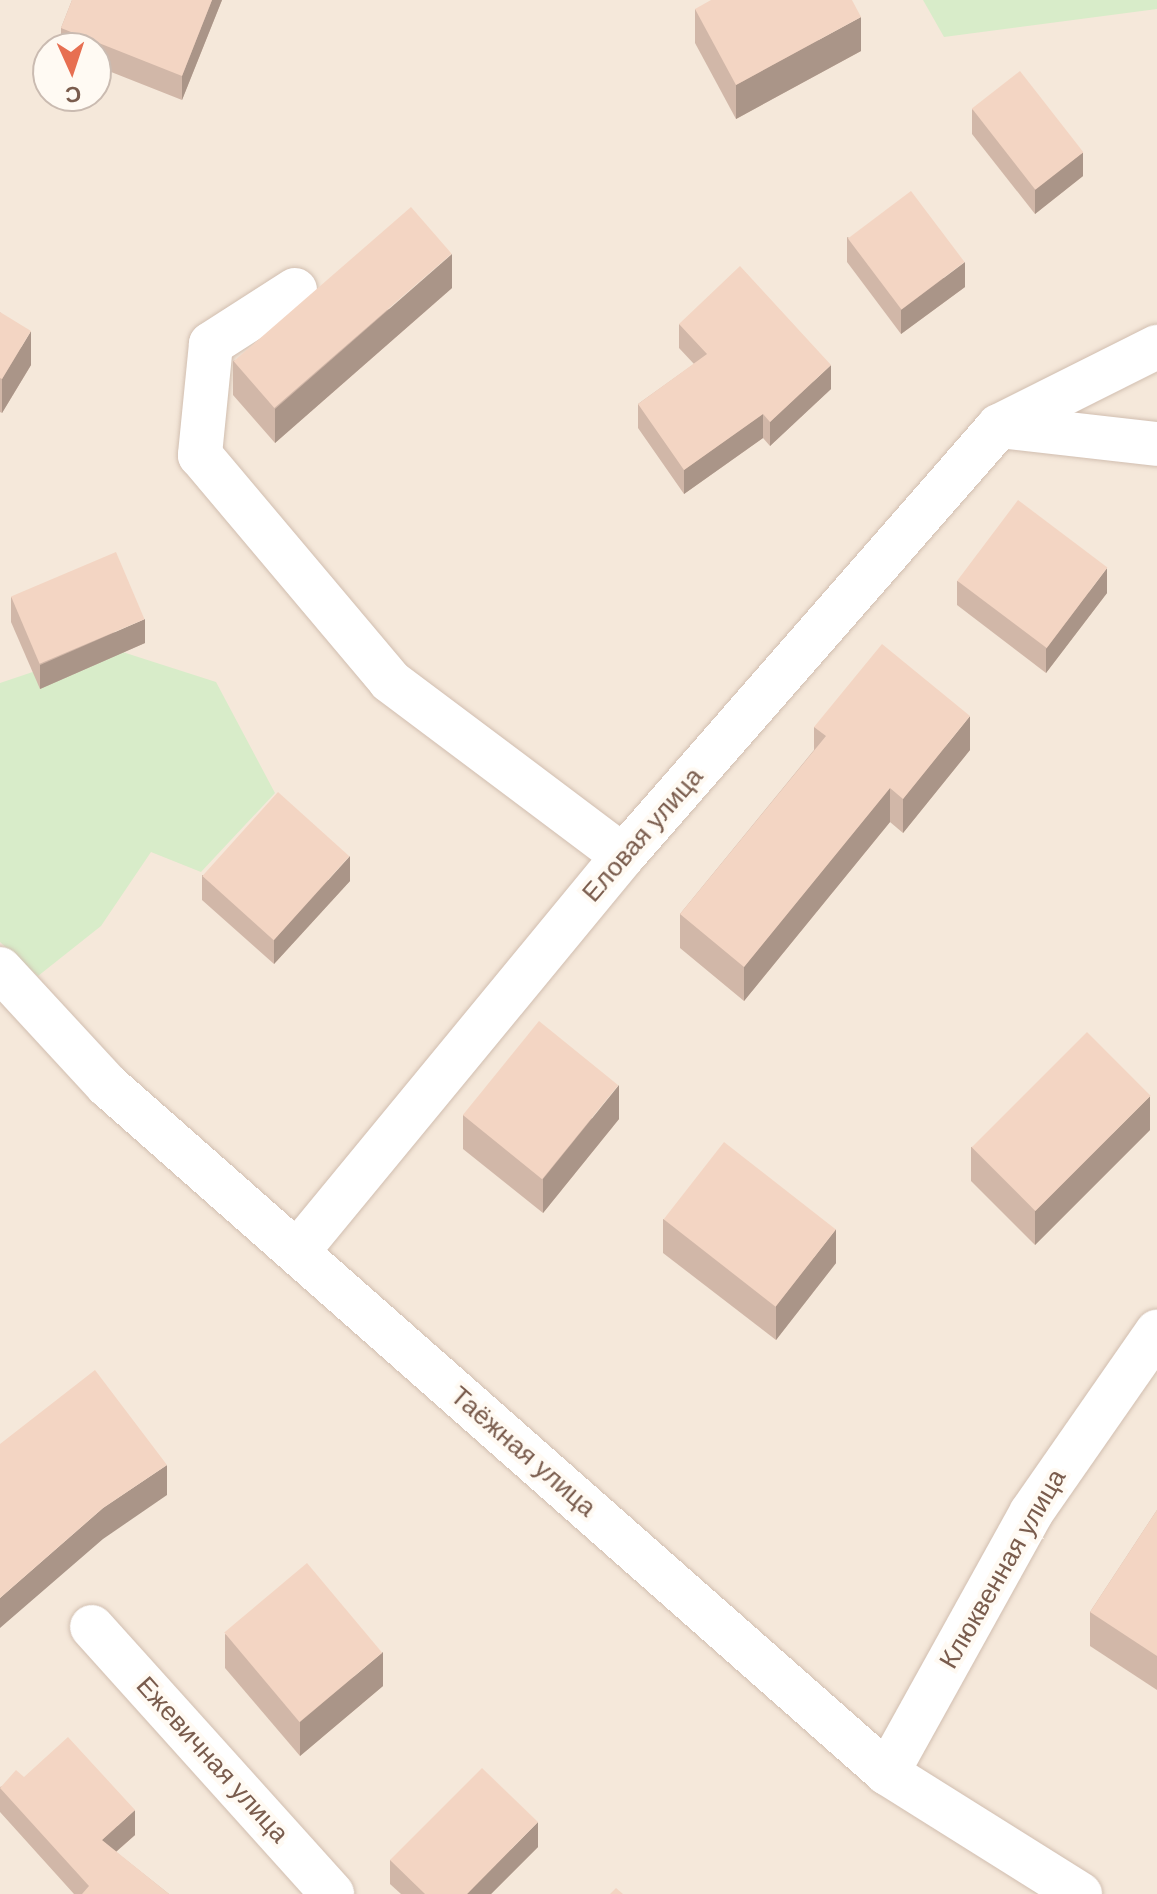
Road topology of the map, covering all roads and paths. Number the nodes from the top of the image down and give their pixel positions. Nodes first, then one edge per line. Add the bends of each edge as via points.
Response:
1 (295, 290) dead end
2 (1157, 347) edge
3 (999, 426) junction
4 (1157, 444) edge
5 (623, 856) junction
6 (0, 969) edge
7 (297, 1252) junction
8 (1157, 1332) edge
9 (92, 1627) dead end
10 (887, 1773) junction
11 (332, 1894) edge
12 (1080, 1894) edge

1 - 5 street via 211,344 200,455 390,681
2 - 3 street, Еловая улица
3 - 4 street
3 - 5 street, Еловая улица
5 - 7 street, Еловая улица
6 - 7 street, Таёжная улица via 107,1085
7 - 10 street, Таёжная улица
8 - 10 street, Клюквенная улица via 1031,1513
9 - 11 street, Ежевичная улица
10 - 12 street, Таёжная улица

